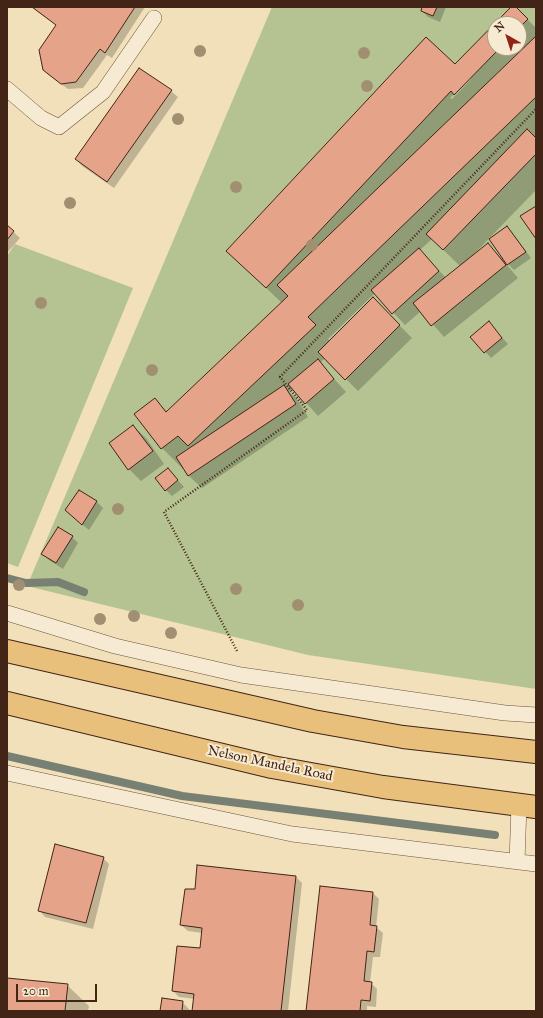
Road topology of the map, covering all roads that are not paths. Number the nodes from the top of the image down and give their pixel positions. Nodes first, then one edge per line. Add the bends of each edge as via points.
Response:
1 (154, 18) dead end
2 (7, 89) edge
3 (7, 613) edge
4 (7, 651) edge
5 (7, 703) edge
6 (536, 715) edge
7 (536, 752) edge
8 (7, 773) edge
9 (527, 806) edge
10 (517, 862) junction
11 (536, 864) edge

1 - 2 lane via 103,92 59,127 41,118
3 - 6 lane via 115,646 250,677 497,712
4 - 7 main road via 313,722 403,737
5 - 9 main road, Nelson Mandela Road via 272,766 383,787
8 - 10 lane via 292,834
9 - 10 lane
10 - 11 lane

